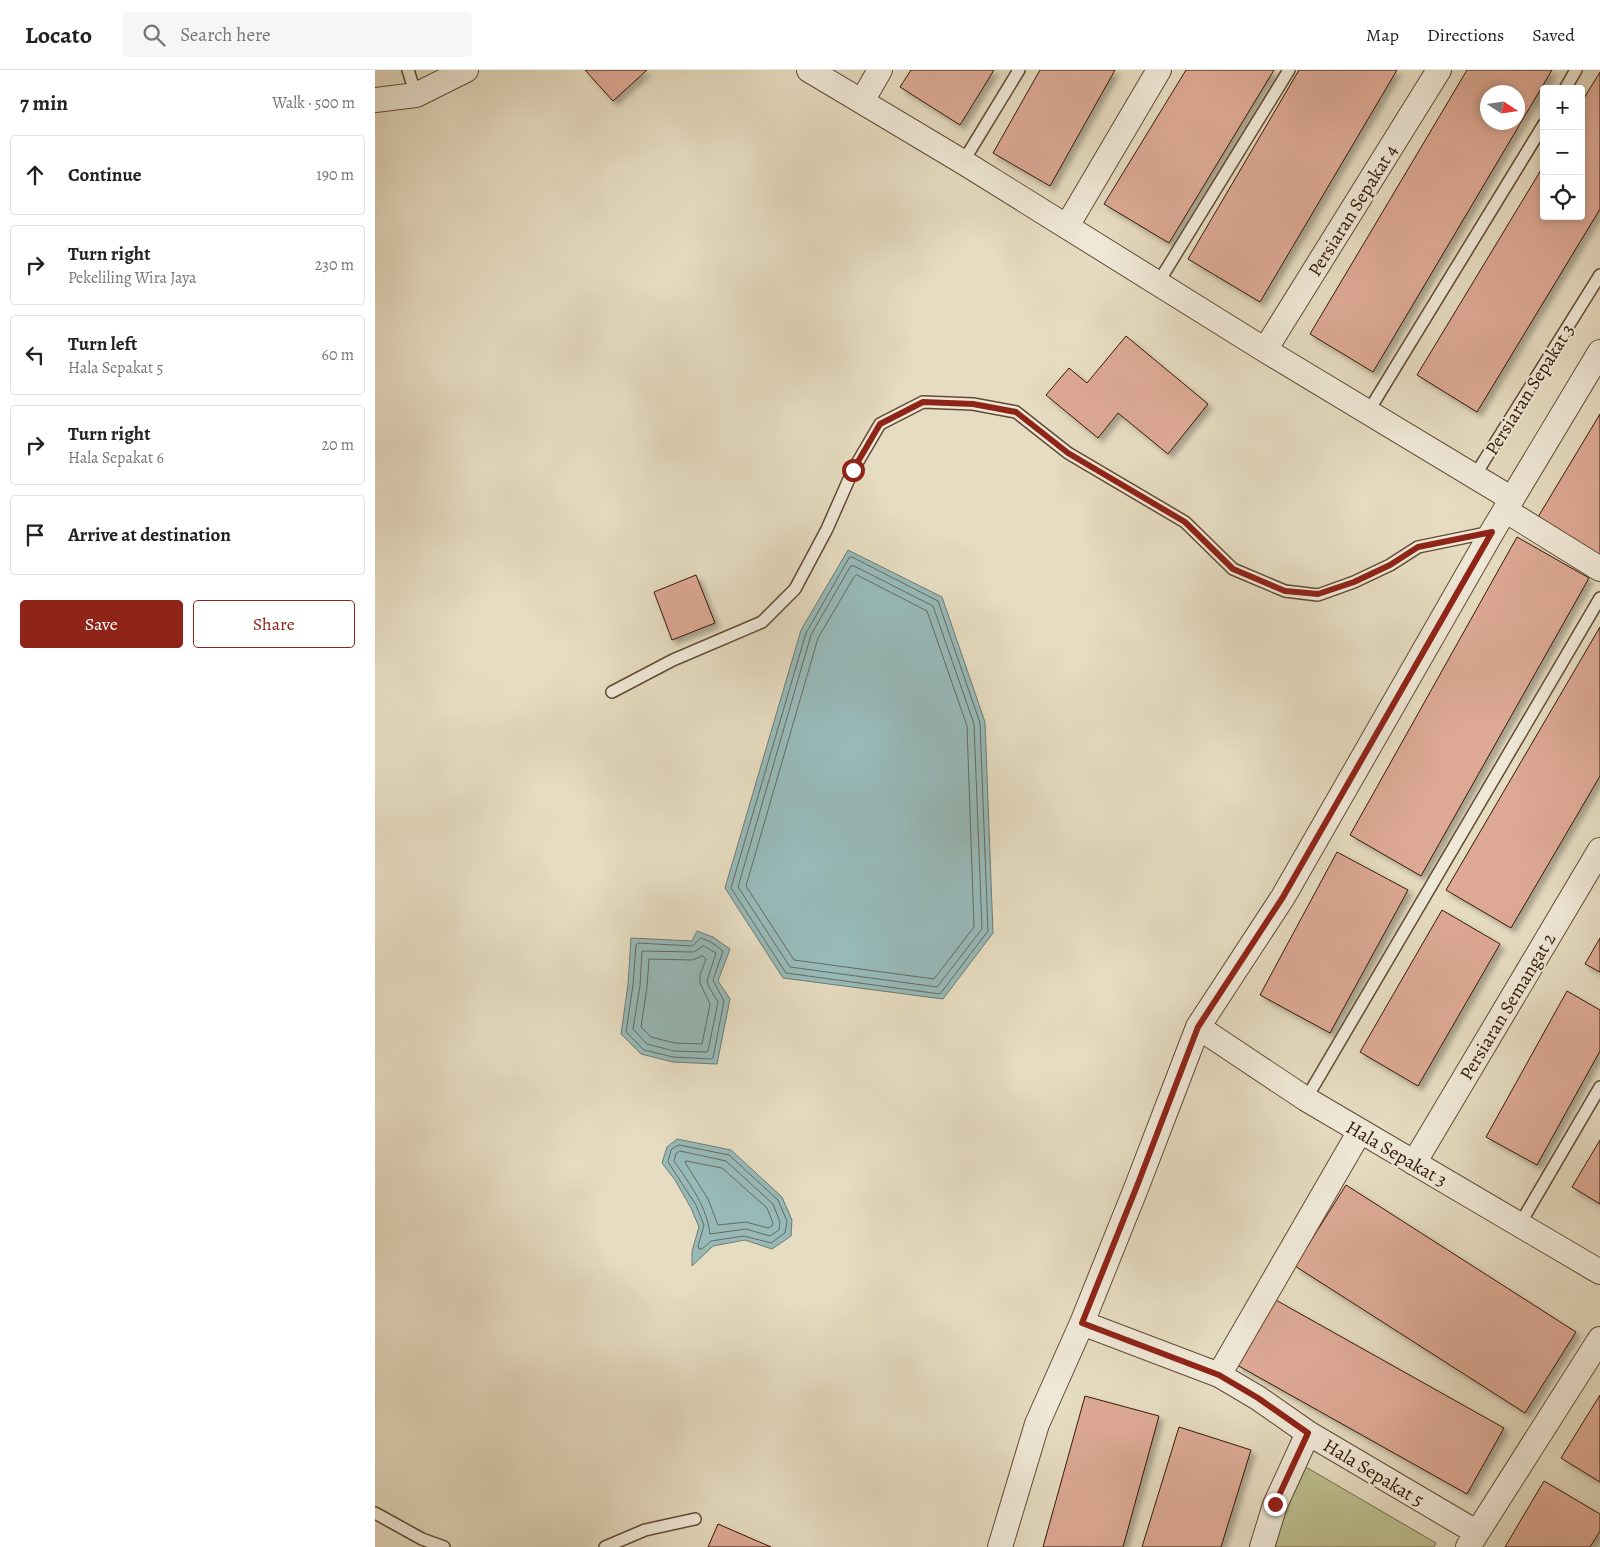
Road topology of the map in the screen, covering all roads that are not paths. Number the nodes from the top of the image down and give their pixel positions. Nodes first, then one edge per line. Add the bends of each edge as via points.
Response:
1 (408, 70) edge
2 (466, 70) edge
3 (809, 70) edge
4 (880, 70) edge
5 (1019, 70) edge
6 (1159, 70) edge
7 (1289, 70) edge
8 (1439, 70) edge
9 (1577, 70) edge
10 (1568, 85) edge
11 (416, 95) junction
12 (375, 100) edge
13 (862, 101) junction
14 (1540, 130) edge
15 (963, 162) junction
16 (1067, 226) junction
17 (1600, 275) edge
18 (1158, 282) junction
19 (1265, 350) junction
20 (1600, 352) edge
21 (1368, 412) junction
22 (1474, 477) junction
23 (1509, 504) junction
24 (1492, 532) junction
25 (1600, 569) edge
26 (1600, 598) edge
27 (612, 692) dead end
28 (1600, 850) edge
29 (1198, 1027) junction
30 (1600, 1087) edge
31 (1306, 1099) junction
32 (1361, 1131) junction
33 (1414, 1163) junction
34 (1520, 1224) junction
35 (1600, 1272) edge
36 (1082, 1323) junction
37 (1600, 1339) edge
38 (1219, 1375) junction
39 (1308, 1433) junction
40 (375, 1513) edge
41 (695, 1519) dead end
42 (1472, 1540) edge
43 (444, 1547) edge
44 (605, 1547) edge
45 (1000, 1547) edge
46 (1262, 1547) edge

1 - 11 lane
2 - 11 street
3 - 13 street
4 - 13 street
5 - 15 lane
6 - 16 street
7 - 18 lane
8 - 19 street, Persiaran Sepakat 4
9 - 10 lane
11 - 12 street
13 - 15 street
14 - 21 lane
15 - 16 street
16 - 18 street
17 - 22 lane, Persiaran Sepakat 3
18 - 19 street
19 - 21 street
20 - 23 street
21 - 22 street
22 - 23 street
23 - 24 street
23 - 25 street
24 - 27 lane via 1418,547 1354,582 1318,594 1285,591 1233,569 1185,522 1068,453 1016,412 973,404 923,402 880,424 853,470 795,589 762,622 673,660
24 - 29 street via 1283,897
26 - 31 lane
28 - 33 street, Persiaran Semangat 2
29 - 31 street, Hala Sepakat 3
29 - 36 street
30 - 34 lane
31 - 32 street, Hala Sepakat 3
32 - 33 street, Hala Sepakat 3
32 - 38 street
33 - 34 street, Hala Sepakat 3
34 - 35 street, Hala Sepakat 3
36 - 38 street, Hala Sepakat 5
36 - 45 street via 1037,1424
37 - 42 street
38 - 39 street, Hala Sepakat 5
39 - 42 street, Hala Sepakat 5
39 - 46 street via 1275,1504
40 - 43 lane
41 - 44 lane via 645,1530

